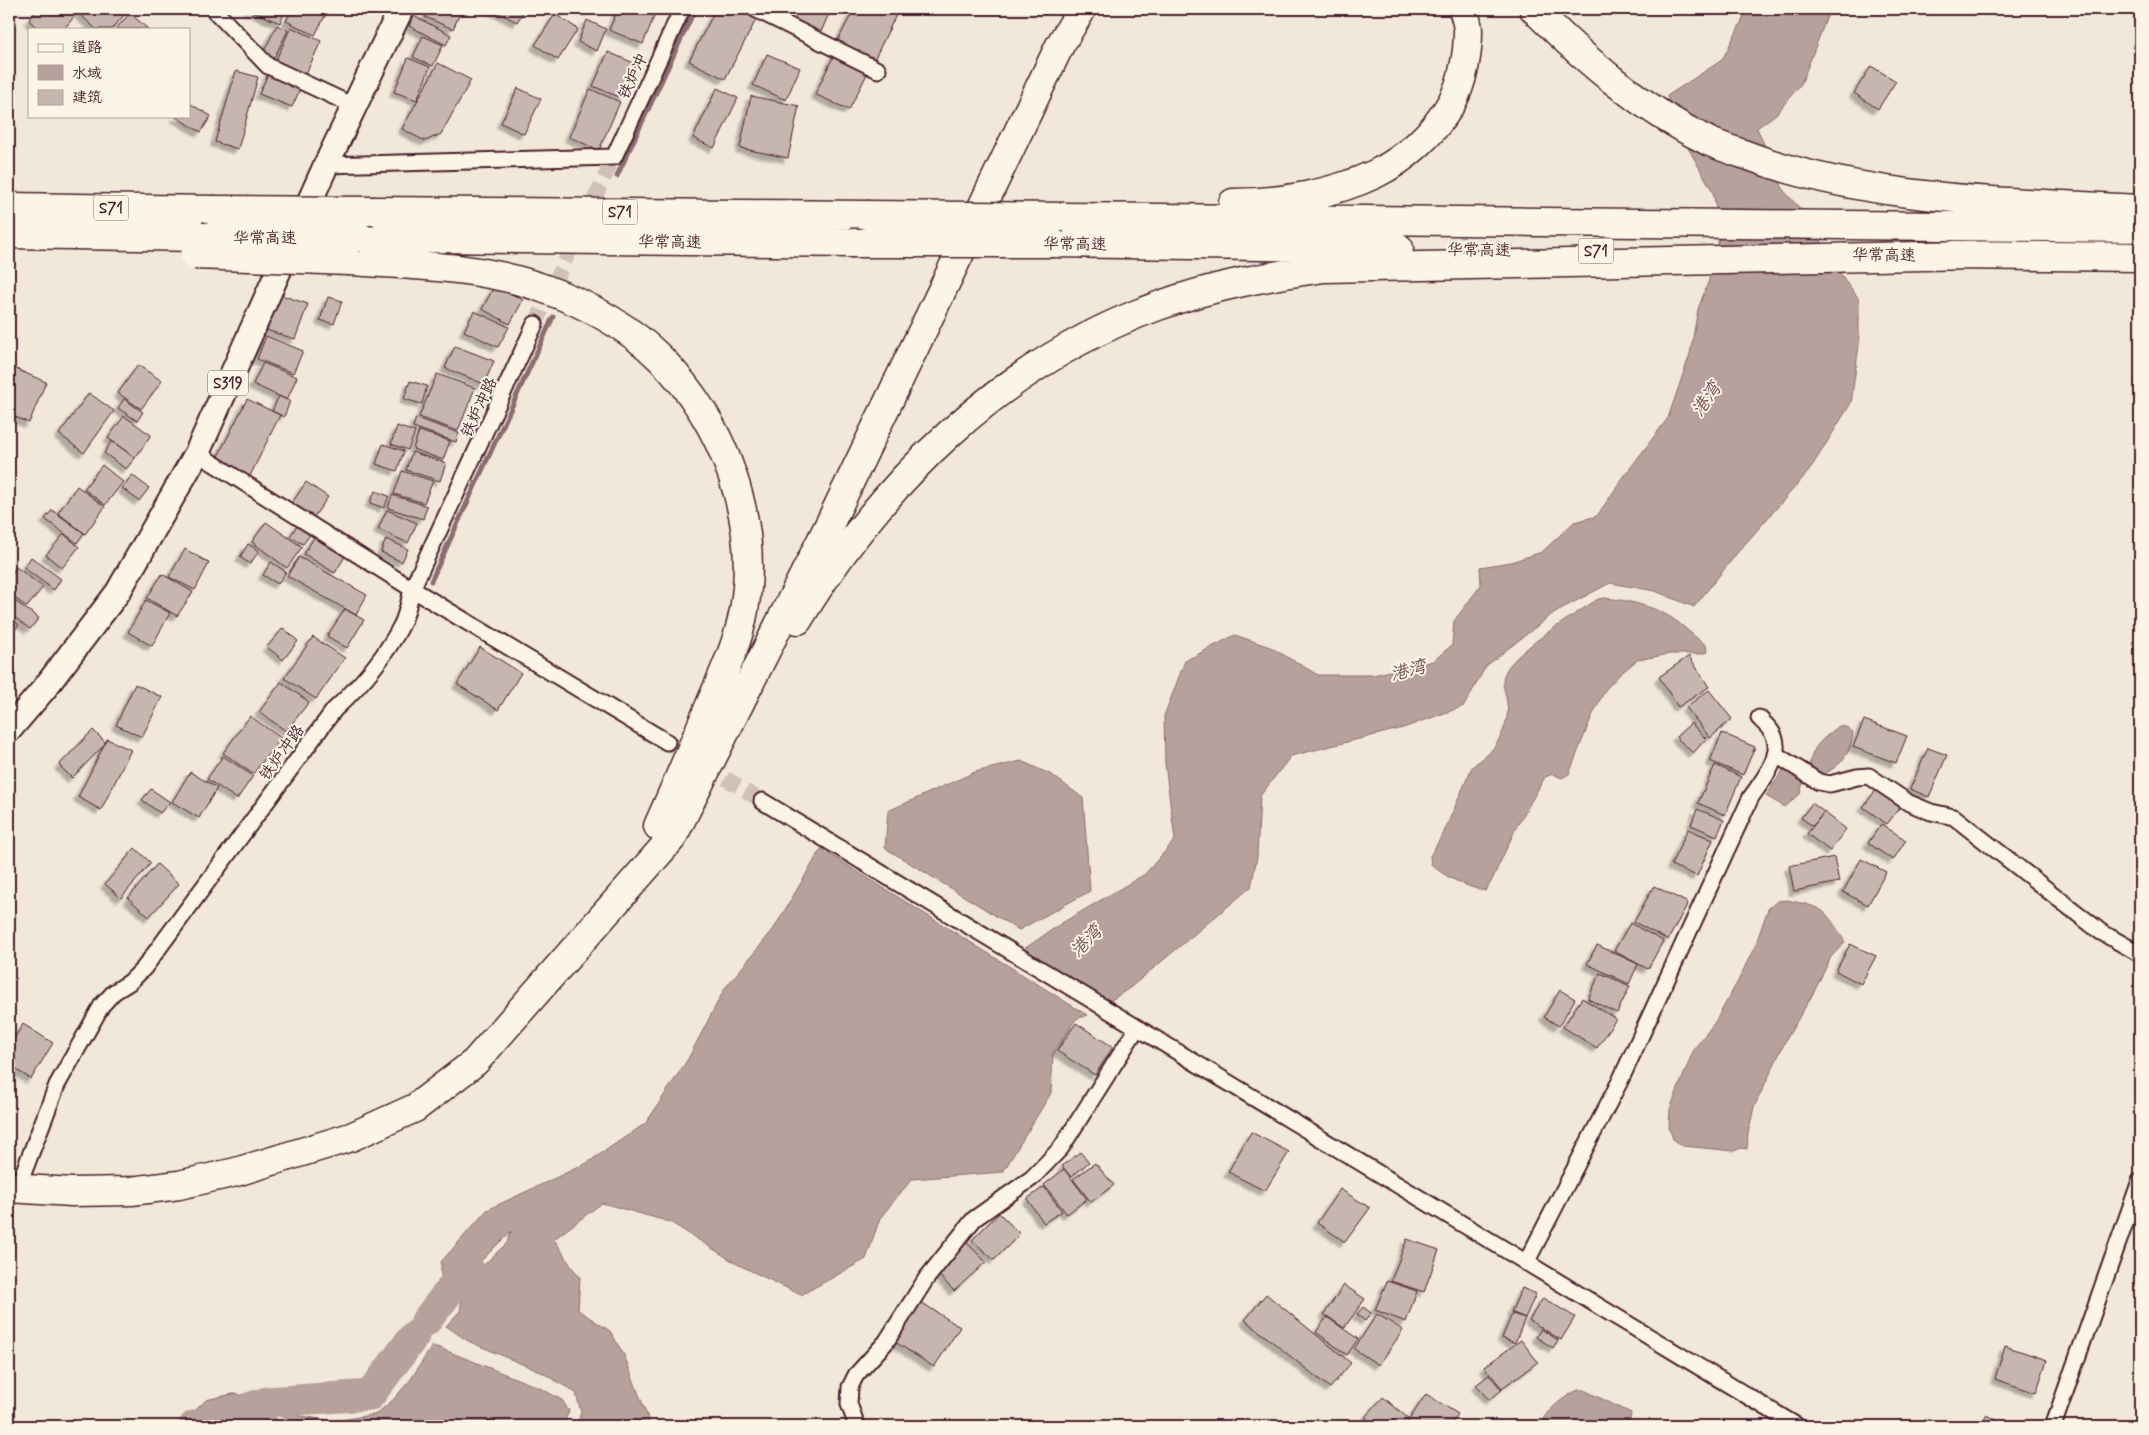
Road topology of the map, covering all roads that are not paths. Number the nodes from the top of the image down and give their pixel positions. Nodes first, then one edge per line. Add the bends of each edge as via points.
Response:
1 (213, 9) edge
2 (401, 9) edge
3 (682, 9) edge
4 (755, 9) edge
5 (1066, 9) edge
6 (1082, 9) edge
7 (1463, 9) edge
8 (1534, 9) edge
9 (878, 70) dead end
10 (354, 106) junction
11 (326, 165) junction
12 (9, 207) edge
13 (2140, 209) edge
14 (1067, 210) junction
15 (2140, 228) edge
16 (9, 235) edge
17 (198, 246) junction
18 (1972, 255) junction
19 (2140, 257) edge
20 (535, 324) tunnel mouth
21 (197, 453) junction
22 (412, 589) junction
23 (1759, 718) dead end
24 (9, 730) edge
25 (667, 742) tunnel mouth
26 (1775, 754) junction
27 (762, 801) tunnel mouth
28 (665, 832) junction
29 (2140, 954) edge
30 (1137, 1028) junction
31 (2140, 1181) edge
32 (13, 1182) edge
33 (1526, 1263) junction
34 (857, 1426) edge
35 (1797, 1426) edge
36 (2053, 1426) edge

1 - 10 street via 268,66
2 - 10 main road, S319
3 - 11 street, 铁炉冲 via 614,157
4 - 9 street
5 - 28 highway via 1018,98
6 - 28 highway via 1060,45 831,521
7 - 14 highway via 1468,30 1464,69 1453,101 1433,128 1407,154 1376,174 1307,196 1242,203
8 - 13 highway via 1608,78 1652,110 1711,142 1780,168 1924,195
10 - 11 main road, S319
11 - 21 main road, S319
12 - 14 highway, 华常高速 / S71, bridge via 622,212 761,203 869,208
14 - 15 highway, 华常高速 / S71
16 - 17 highway
17 - 18 highway, 华常高速 / S71, bridge via 360,237
17 - 28 highway, bridge via 349,262 441,267 544,288 587,307 625,330 659,357 687,389 714,430 731,472 743,515 748,565 744,609 735,648
18 - 19 highway, 华常高速 / S71
18 - 28 highway via 1324,268 1216,288 1158,306 1100,330 1046,360 989,398 935,446 884,501 799,618
20 - 22 street, 铁炉冲路
21 - 22 street
21 - 24 main road, S319 via 118,592
22 - 25 street
22 - 32 street, 铁炉冲路 via 402,624 378,663 360,686 334,710 144,968 102,1005 57,1085
23 - 26 street via 1774,735
26 - 29 street via 1819,782 1830,784 1869,776 1909,804 1954,817 2101,932
26 - 33 street via 1772,766 1751,797 1620,1081
27 - 30 street
28 - 32 highway via 475,1062 415,1108 351,1137 236,1172 179,1185 131,1191 72,1192
30 - 33 street
30 - 34 street via 1061,1148 1032,1178 974,1219 926,1279 886,1342 856,1375 850,1387 849,1404
31 - 36 street
33 - 35 street

